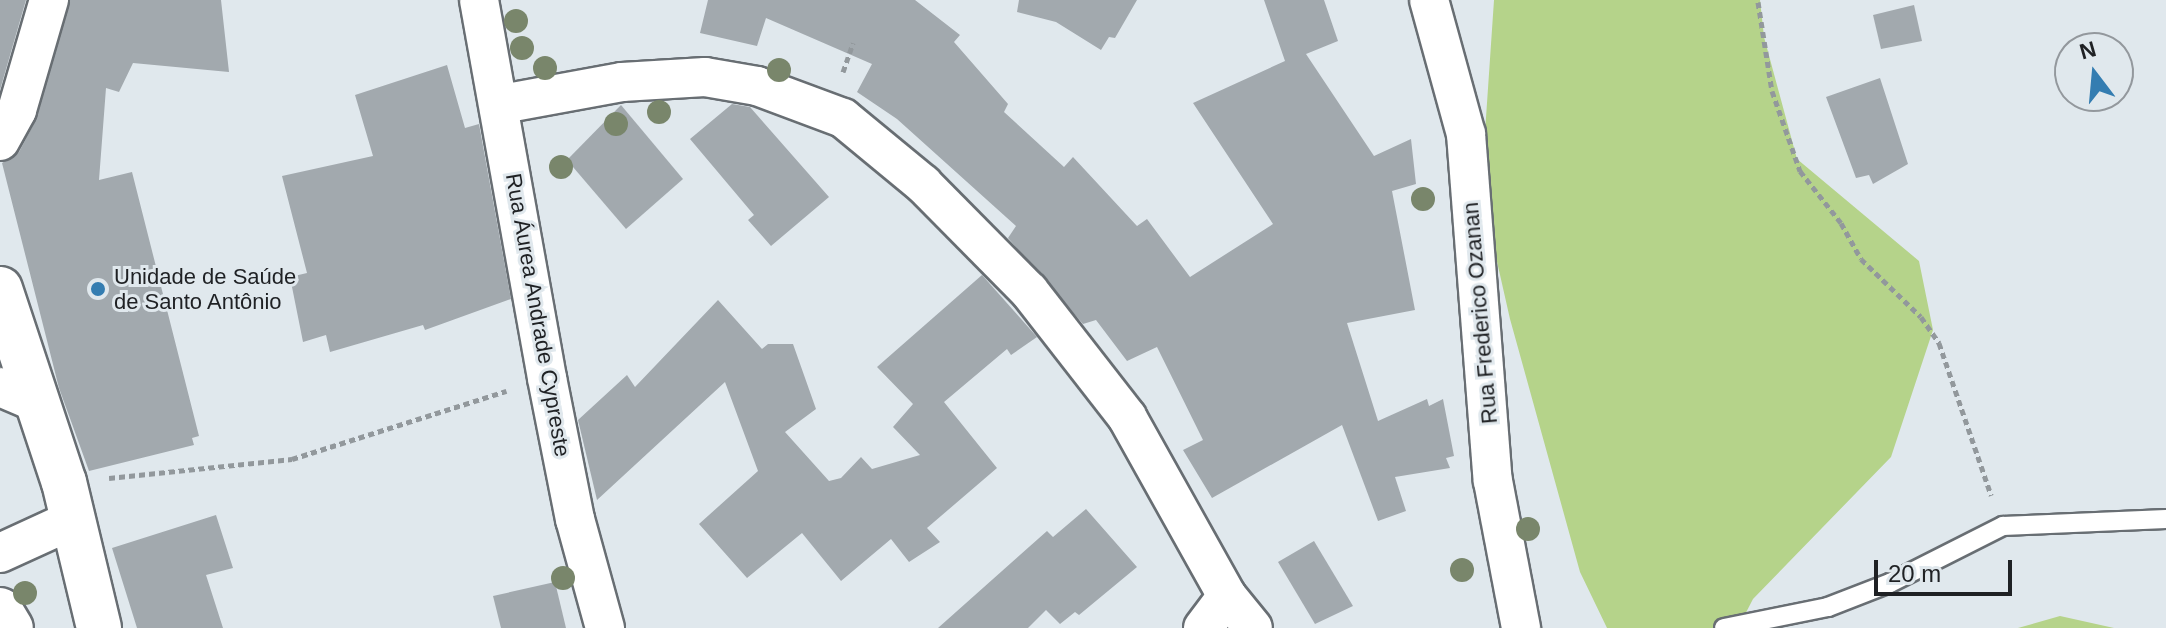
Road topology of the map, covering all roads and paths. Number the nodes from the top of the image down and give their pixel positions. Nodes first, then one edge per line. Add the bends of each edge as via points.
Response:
1 (49, 0) edge
2 (479, 0) edge
3 (1429, 0) edge
4 (1758, 2) edge
5 (502, 104) junction
6 (0, 141) edge
7 (0, 289) edge
8 (547, 378) junction
9 (17, 395) edge
10 (68, 501) junction
11 (2166, 519) edge
12 (2003, 526) junction
13 (0, 553) edge
14 (1227, 596) junction
15 (0, 610) edge
16 (11, 628) edge
17 (99, 628) edge
18 (605, 628) edge
19 (1203, 628) edge
20 (1253, 628) edge
21 (1521, 628) edge
22 (1724, 628) edge

1 - 6 street via 17,110
2 - 5 street, Rua Áurea Andrade Cypreste
3 - 21 street, Rua Frederico Ozanan via 1466,134 1493,481
4 - 12 path via 1772,91 1800,171 1841,223 1861,259 1921,317 1939,343
5 - 8 street, Rua Áurea Andrade Cypreste
5 - 14 street via 622,82 705,77 757,86 843,118 923,184 1029,291 1127,417
7 - 9 main road
8 - 10 path via 292,459 182,472
8 - 18 street, Rua Áurea Andrade Cypreste via 575,519
9 - 10 main road
10 - 13 street
10 - 17 main road
11 - 12 lane
12 - 22 lane via 1890,583 1828,607
14 - 19 street
14 - 20 street
15 - 16 main road

